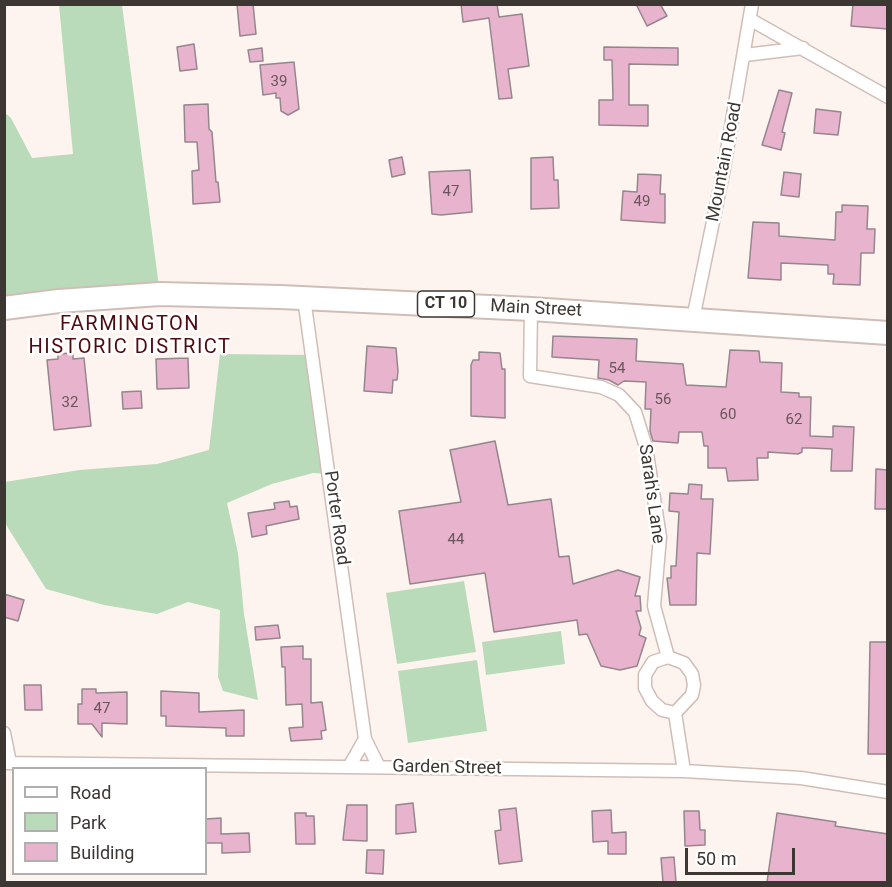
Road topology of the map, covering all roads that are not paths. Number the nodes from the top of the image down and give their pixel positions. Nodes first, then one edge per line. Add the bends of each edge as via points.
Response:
1 (752, 4) edge
2 (751, 21) junction
3 (803, 48) junction
4 (745, 55) junction
5 (888, 97) edge
6 (304, 298) junction
7 (4, 308) edge
8 (531, 309) junction
9 (693, 319) junction
10 (888, 333) edge
11 (668, 657) junction
12 (675, 713) junction
13 (4, 733) edge
14 (365, 739) junction
15 (7, 763) edge
16 (349, 767) junction
17 (379, 767) junction
18 (684, 771) junction
19 (888, 792) edge

1 - 2 street, Mountain Road
2 - 3 street
2 - 4 street, Mountain Road
3 - 4 street
3 - 5 street
4 - 9 street, Mountain Road
6 - 7 highway, Main Street / CT 10 via 160,294
6 - 8 highway, Main Street / CT 10
6 - 14 street, Porter Road
8 - 9 highway, Main Street / CT 10
8 - 11 street, Sarah's Lane via 530,376 601,387 619,395 635,412 646,447 660,537 654,606
9 - 10 highway, Main Street / CT 10
11 - 12 street via 684,663 694,685 692,695
11 - 12 street via 653,662 645,675 645,688 657,706
12 - 18 street
13 - 15 street
14 - 16 street
14 - 17 street, Porter Road
15 - 16 street, Garden Street
16 - 17 street, Garden Street
17 - 18 street, Garden Street
18 - 19 street, Garden Street via 801,778

